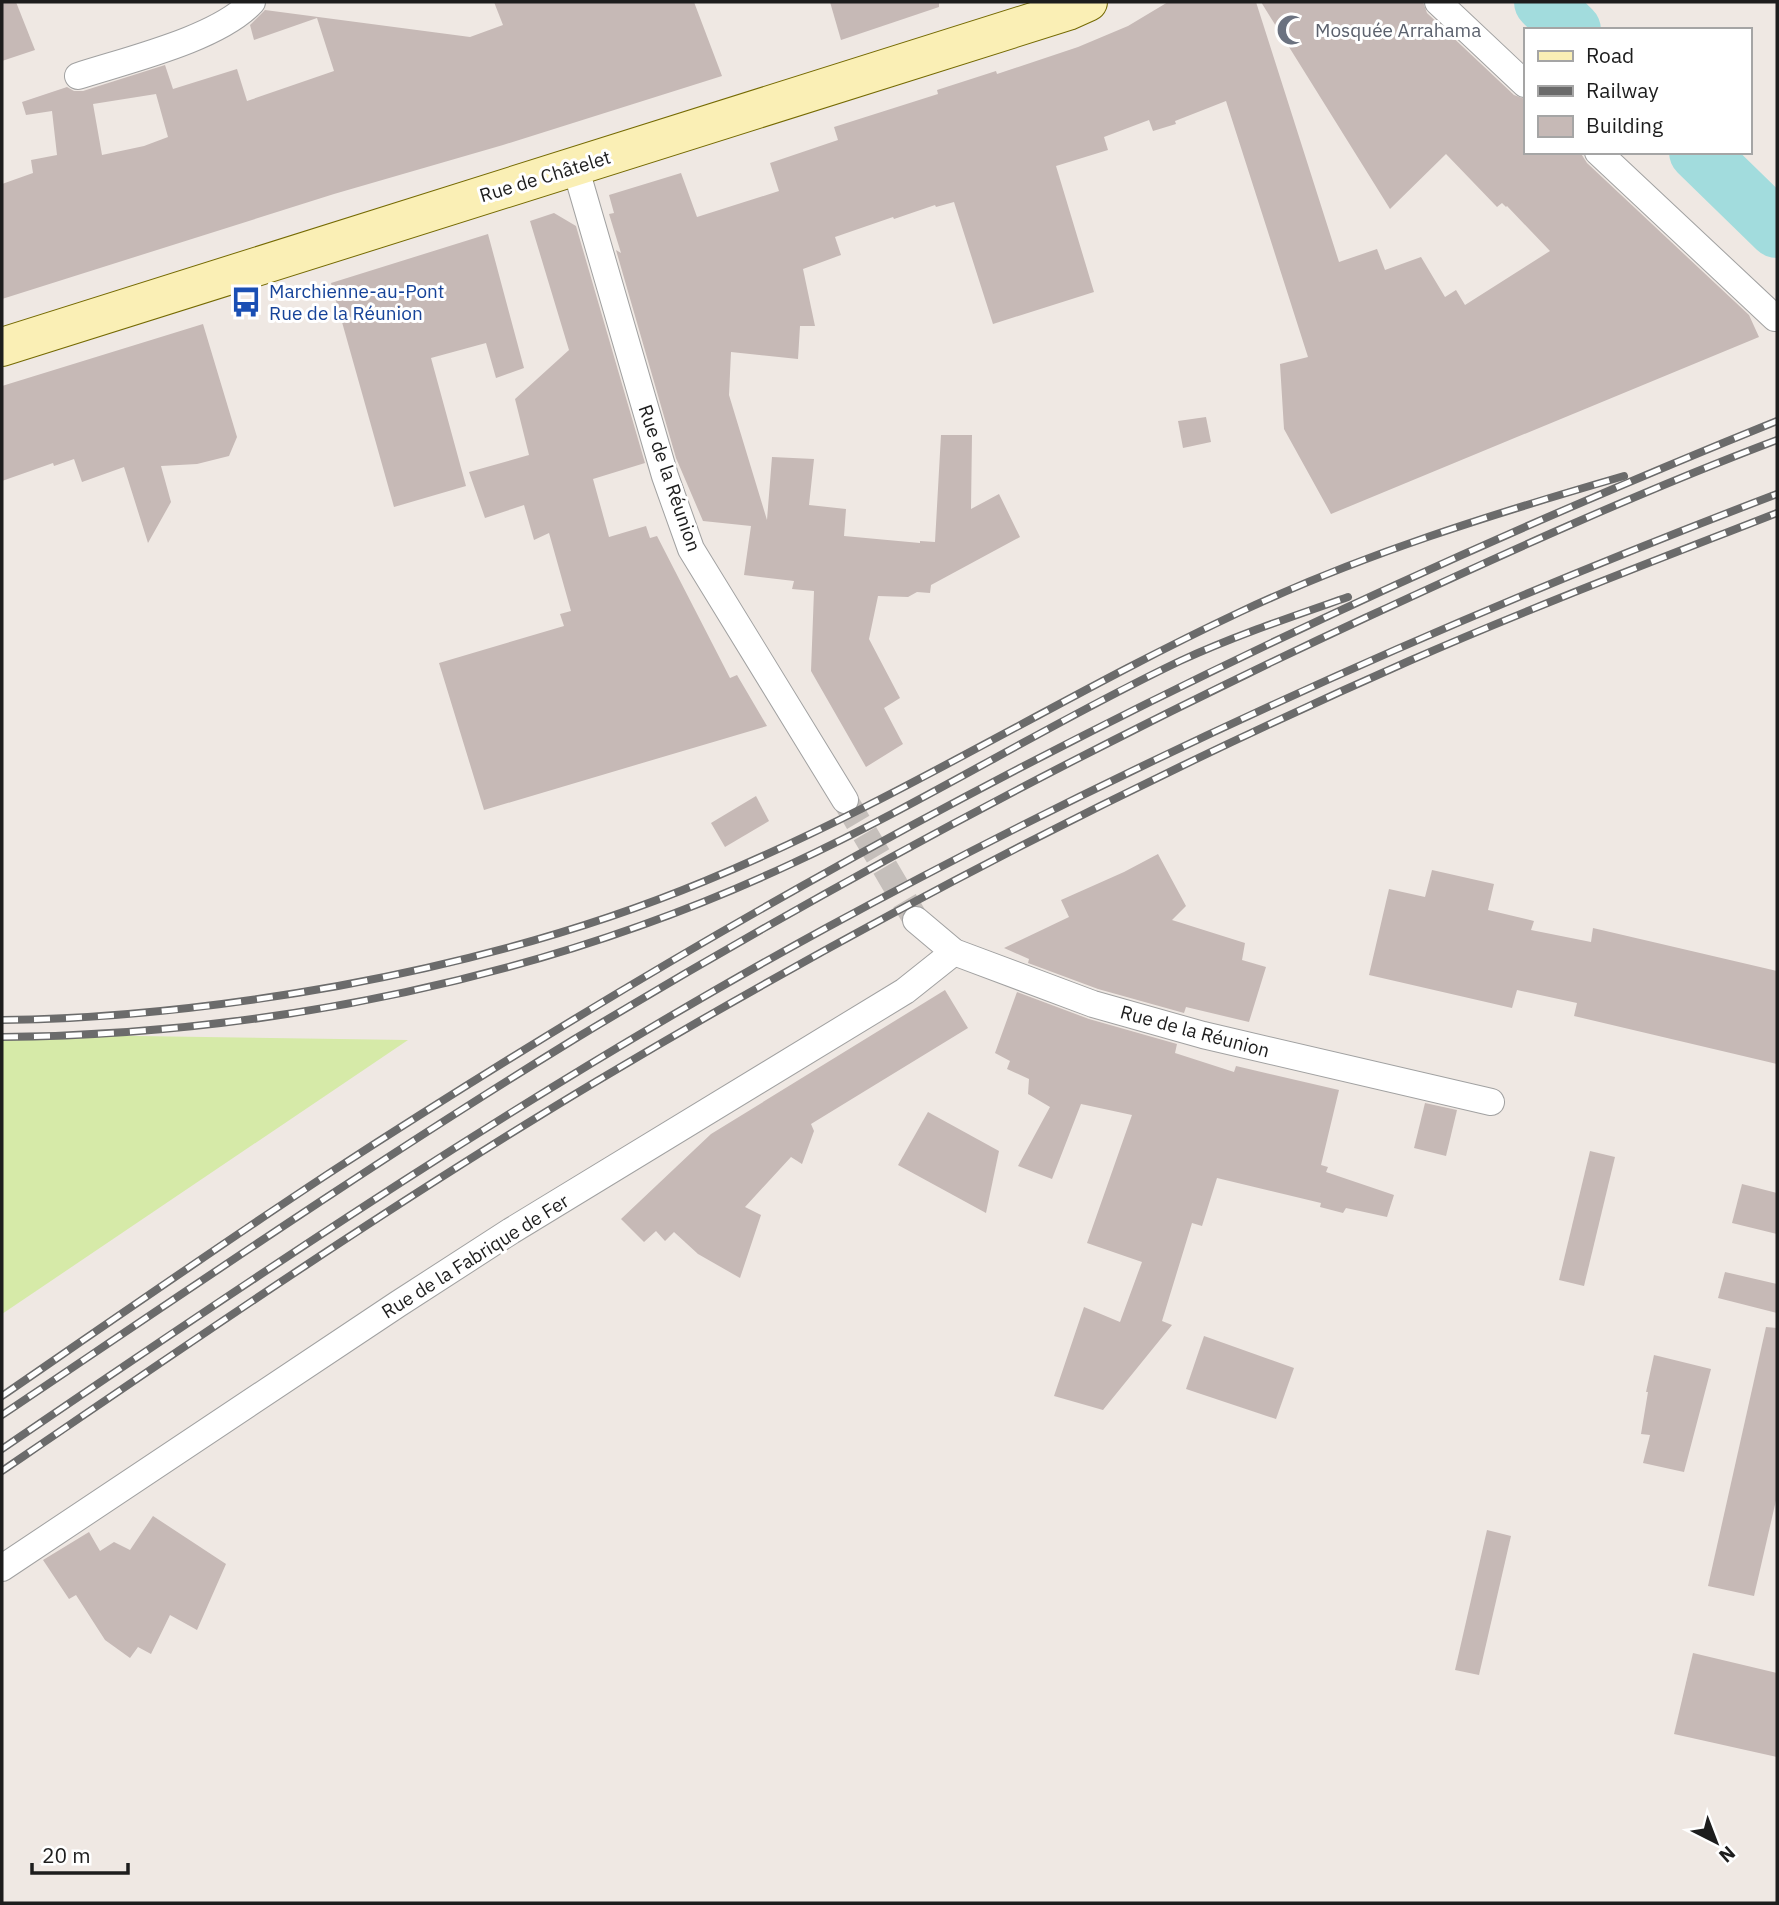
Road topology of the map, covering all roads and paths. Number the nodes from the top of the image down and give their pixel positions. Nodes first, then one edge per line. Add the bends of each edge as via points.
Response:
1 (252, 2) edge
2 (1438, 2) edge
3 (1076, 5) edge
4 (78, 76) dead end
5 (1524, 83) edge
6 (1600, 154) edge
7 (575, 166) junction
8 (1775, 318) dead end
9 (2, 347) edge
10 (845, 800) tunnel mouth
11 (916, 920) tunnel mouth
12 (954, 952) junction
13 (1491, 1102) dead end
14 (2, 1568) edge

1 - 4 street via 242,13 203,34
2 - 5 street
3 - 7 main road, Rue de Châtelet
6 - 8 street
7 - 9 main road, Rue de Châtelet
7 - 10 street, Rue de la Réunion via 664,476 691,549
11 - 12 street, Rue de la Réunion
12 - 13 street, Rue de la Réunion via 1093,1004 1203,1035
12 - 14 street, Rue de la Fabrique de Fer via 905,991 398,1304

